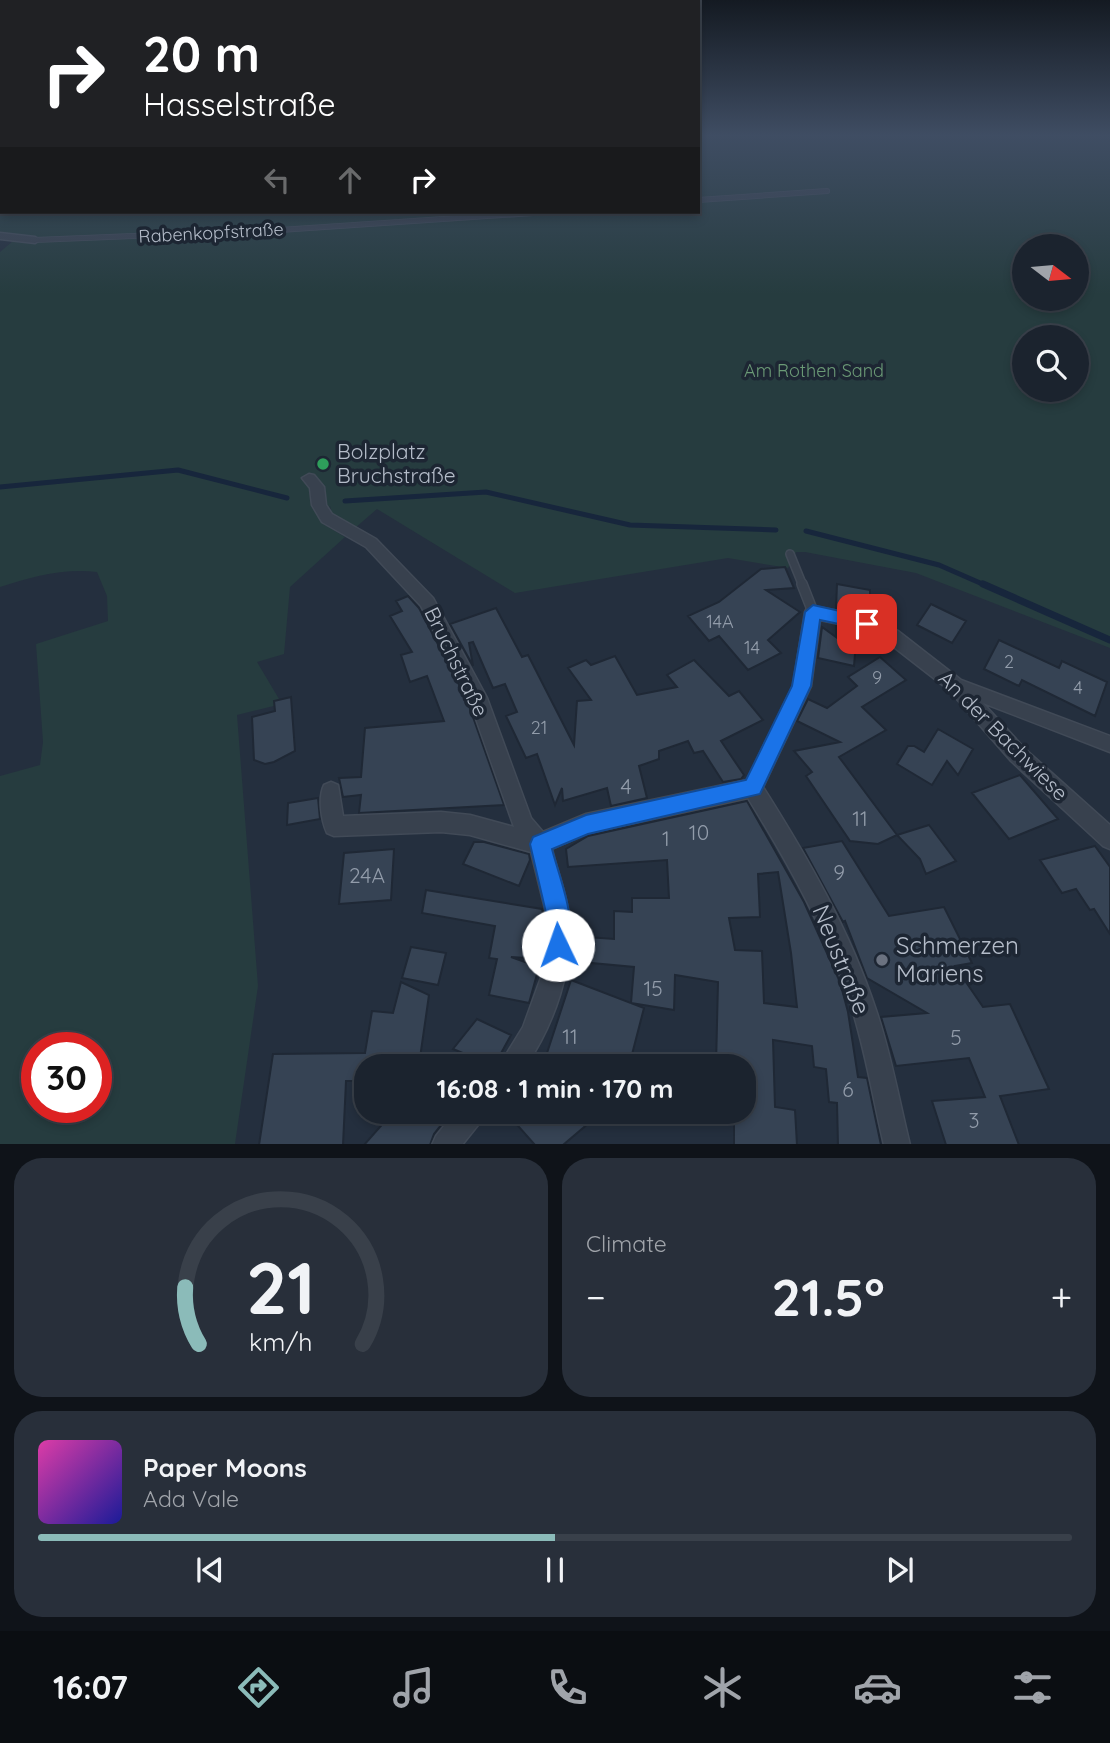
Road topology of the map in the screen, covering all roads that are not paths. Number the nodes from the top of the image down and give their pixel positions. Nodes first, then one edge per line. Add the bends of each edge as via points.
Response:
1 (825, 189) dead end
2 (700, 200) edge
3 (518, 214) edge
4 (0, 236) edge
5 (35, 240) joint
6 (309, 478) dead end
7 (790, 554) dead end
8 (813, 612) junction
9 (955, 685) junction
10 (1110, 744) edge
11 (753, 788) junction
12 (331, 791) dead end
13 (1110, 839) edge
14 (540, 844) junction
15 (519, 1054) edge
16 (462, 1124) edge
17 (445, 1144) edge
18 (897, 1144) edge

1 - 2 lane
3 - 5 lane, Rabenkopfstraße
4 - 5 street, Rabenkopfstraße
6 - 14 street, Bruchstraße via 317,487 318,505 327,518 371,543 427,602 478,698 523,824
7 - 8 lane
8 - 9 street, An der Bachwiese via 881,629
8 - 11 street via 802,686
9 - 10 street
9 - 13 street, An der Bachwiese via 1018,755
11 - 14 street via 586,824
11 - 18 street, Neustraße via 790,846 830,925 863,1009
12 - 14 street via 334,826 441,822
14 - 15 street, Bruchstraße via 558,917 555,972 532,1035
16 - 17 street

